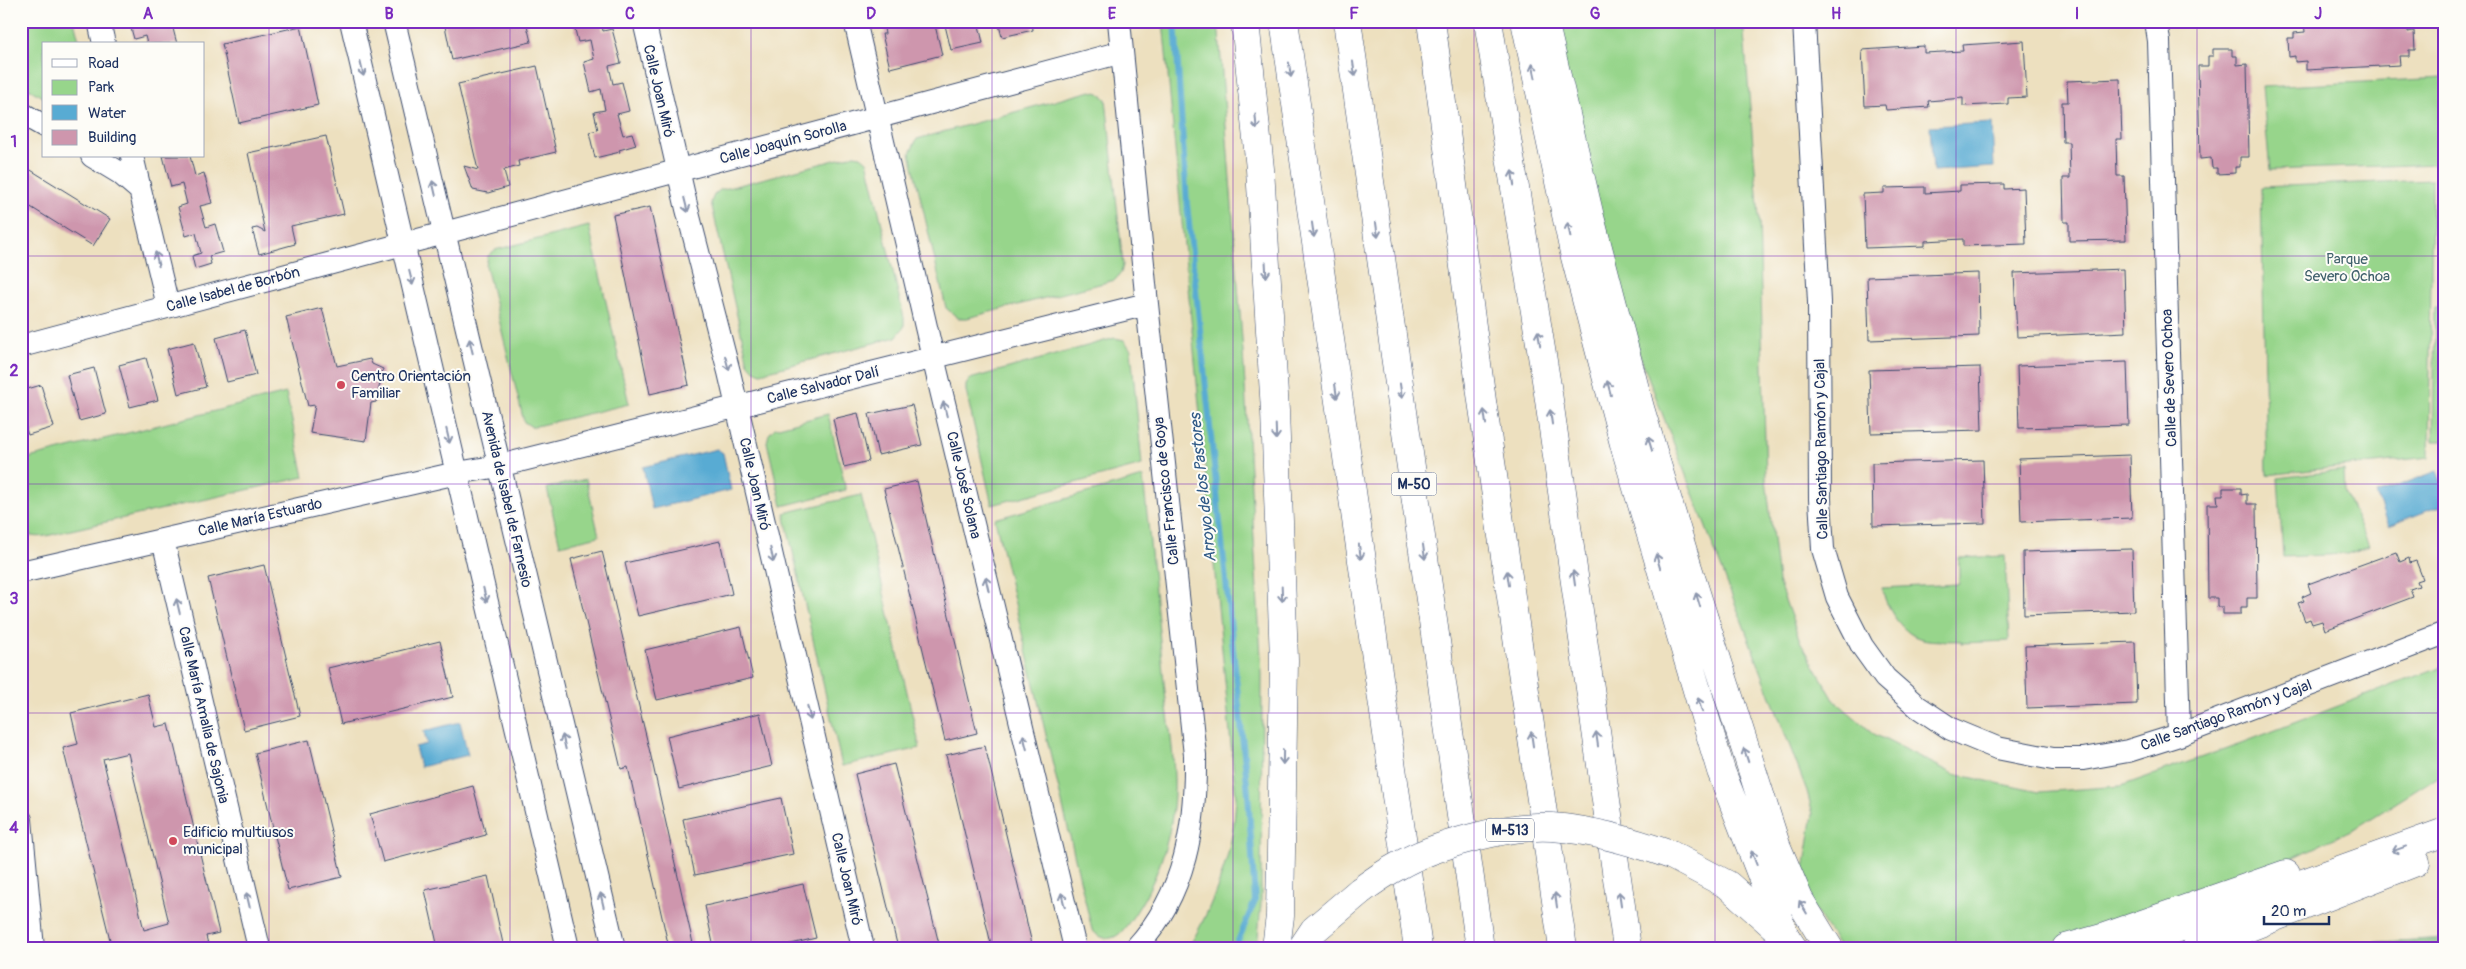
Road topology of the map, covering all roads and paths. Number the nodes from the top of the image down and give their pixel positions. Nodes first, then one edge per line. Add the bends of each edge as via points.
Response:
1 (99, 21) edge
2 (351, 21) edge
3 (394, 21) edge
4 (644, 21) edge
5 (855, 21) edge
6 (1119, 21) edge
7 (1245, 21) edge
8 (1284, 21) edge
9 (1347, 21) edge
10 (1431, 21) edge
11 (1488, 21) edge
12 (1524, 21) edge
13 (1544, 21) edge
14 (1804, 21) edge
15 (2156, 21) edge
16 (104, 42) edge
17 (1122, 52) junction
18 (21, 112) edge
19 (878, 117) junction
20 (42, 125) edge
21 (95, 158) edge
22 (132, 158) edge
23 (677, 170) junction
24 (140, 190) junction
25 (444, 233) junction
26 (403, 244) junction
27 (1146, 304) junction
28 (168, 306) junction
29 (21, 346) edge
30 (933, 357) junction
31 (737, 406) junction
32 (499, 466) junction
33 (457, 473) junction
34 (163, 540) junction
35 (21, 572) edge
36 (2445, 633) edge
37 (2179, 735) junction
38 (21, 820) edge
39 (2445, 832) edge
40 (2445, 851) edge
41 (2286, 874) dead end
42 (1789, 942) edge
43 (33, 948) edge
44 (259, 948) edge
45 (568, 948) edge
46 (614, 948) edge
47 (863, 948) edge
48 (1075, 948) edge
49 (1136, 948) edge
50 (1276, 948) edge
51 (1302, 948) edge
52 (1418, 948) edge
53 (1480, 948) edge
54 (1563, 948) edge
55 (1627, 948) edge
56 (1829, 948) edge
57 (2066, 948) edge
58 (2123, 948) edge
59 (2196, 948) edge

1 - 16 street
2 -> 26 street
25 -> 3 street, Avenida de Isabel de Farnesio
4 - 23 street, Calle Joan Miró
5 - 19 street, Calle José Solana
6 - 17 street, Calle Francisco de Goya
7 -> 50 main road via 1260,168 1275,411 1284,660 1280,916
8 -> 52 main road
9 -> 53 main road, M-50
54 -> 10 main road via 1482,402
55 -> 11 main road via 1547,386
42 -> 12 main road via 1721,771 1624,444 1575,257
56 -> 13 main road via 1799,899 1776,845 1688,568 1640,408 1590,217
14 - 37 street, Calle Santiago Ramón y Cajal via 1819,302 1823,549 1837,597 1862,646 1885,678 1918,707 1951,730 1997,748 2053,759 2083,759 2128,751
15 - 37 street, Calle de Severo Ochoa
17 - 19 street, Calle Joaquín Sorolla
17 - 27 street, Calle Francisco de Goya
18 - 20 street
19 - 23 street, Calle Joaquín Sorolla
19 - 30 street, Calle José Solana
21 - 24 street
22 - 24 street
23 - 25 street, Calle Joaquín Sorolla
23 -> 31 street, Calle Joan Miró
28 -> 24 street
25 - 26 street, Calle Isabel de Borbón
32 -> 25 street, Avenida de Isabel de Farnesio
26 - 28 street, Calle Isabel de Borbón
26 -> 33 street
27 - 30 street, Calle Salvador Dalí
27 - 49 street, Calle Francisco de Goya via 1194,755 1195,797 1188,847 1180,875 1166,908
28 - 29 street, Calle Isabel de Borbón
30 - 31 street, Calle Salvador Dalí
48 -> 30 street, Calle José Solana
31 - 32 street, Calle Salvador Dalí
31 -> 47 street, Calle Joan Miró
32 - 33 street, Calle María Estuardo
46 -> 32 street, Avenida de Isabel de Farnesio
33 - 34 street, Calle María Estuardo
33 -> 45 street
34 - 35 street, Calle María Estuardo
44 -> 34 street, Calle María Amalia de Sajonia
36 - 37 street, Calle Santiago Ramón y Cajal
38 - 43 street
39 -> 58 main road
40 - 59 main road
41 - 57 main road
42 - 51 main road, M-513, bridge via 1728,885 1670,855 1633,841 1550,827 1497,832 1444,847 1400,865 1360,891 1314,930

